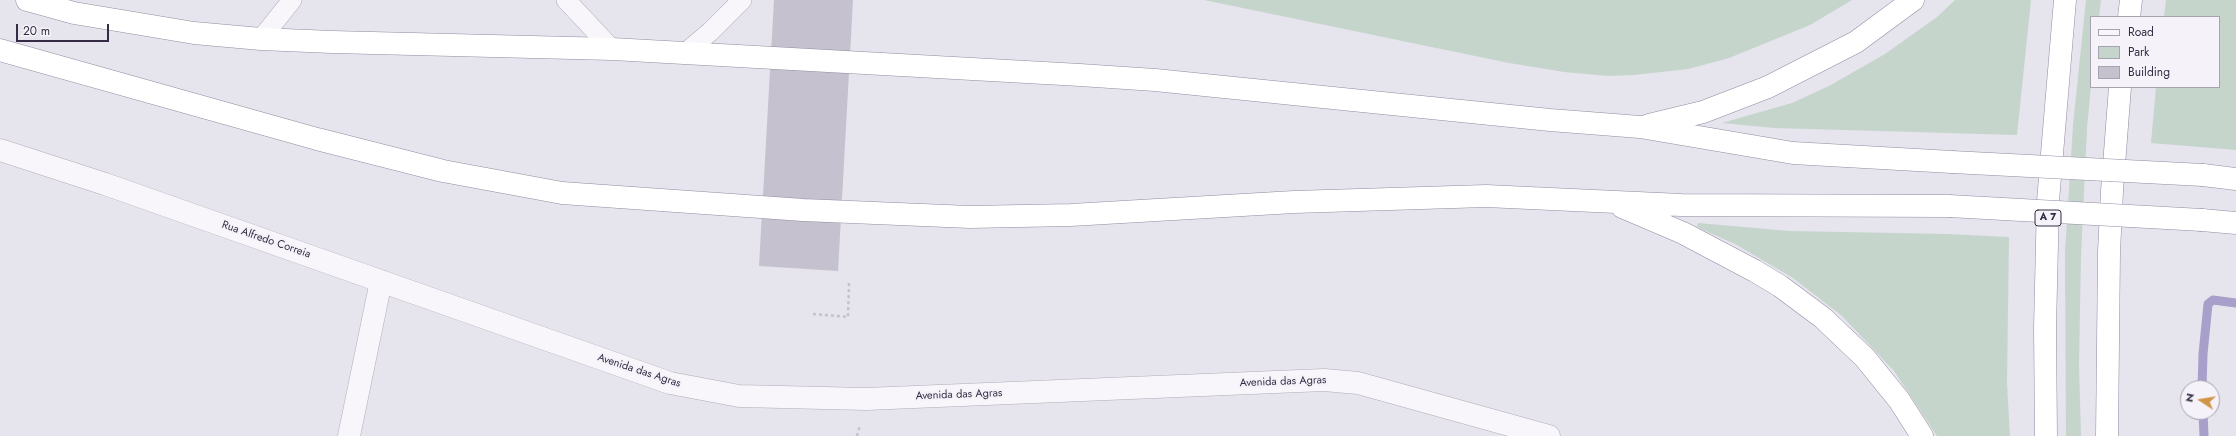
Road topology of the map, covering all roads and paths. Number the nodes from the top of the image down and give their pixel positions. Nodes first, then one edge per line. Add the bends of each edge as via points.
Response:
1 (27, 0) edge
2 (292, 0) edge
3 (566, 0) edge
4 (742, 0) edge
5 (1913, 0) edge
6 (2065, 0) edge
7 (2131, 0) edge
8 (2128, 16) edge
9 (261, 39) junction
10 (612, 49) junction
11 (0, 50) edge
12 (685, 53) junction
13 (2120, 88) edge
14 (1640, 127) junction
15 (0, 150) edge
16 (2236, 179) edge
17 (1606, 202) junction
18 (2236, 223) edge
19 (381, 281) junction
20 (849, 283) dead end
21 (813, 314) dead end
22 (349, 436) edge
23 (1549, 436) edge
24 (1922, 436) edge
25 (2046, 436) edge
26 (2107, 436) edge

1 - 9 highway via 82,14 194,33
2 - 9 lane
3 - 10 lane
4 - 12 lane
5 - 14 highway via 1856,42 1768,86 1703,112
6 - 25 highway, A 7 via 2048,201
7 - 8 highway
9 - 10 highway
10 - 12 highway
11 - 17 highway via 333,143 451,172 562,193 803,210 970,217 1071,215 1439,197 1494,196
12 - 14 highway via 1155,80
13 - 26 highway via 2109,252
14 - 16 highway, bridge via 1792,153 2203,175
15 - 19 street, Rua Alfredo Correia
17 - 18 highway, bridge via 1681,205 1948,206
17 - 24 highway via 1683,233 1755,271 1799,300 1848,339 1899,400
19 - 22 street
19 - 23 street, Avenida das Agras via 670,383 739,396 866,399 1324,380 1358,383
20 - 21 path via 848,317

